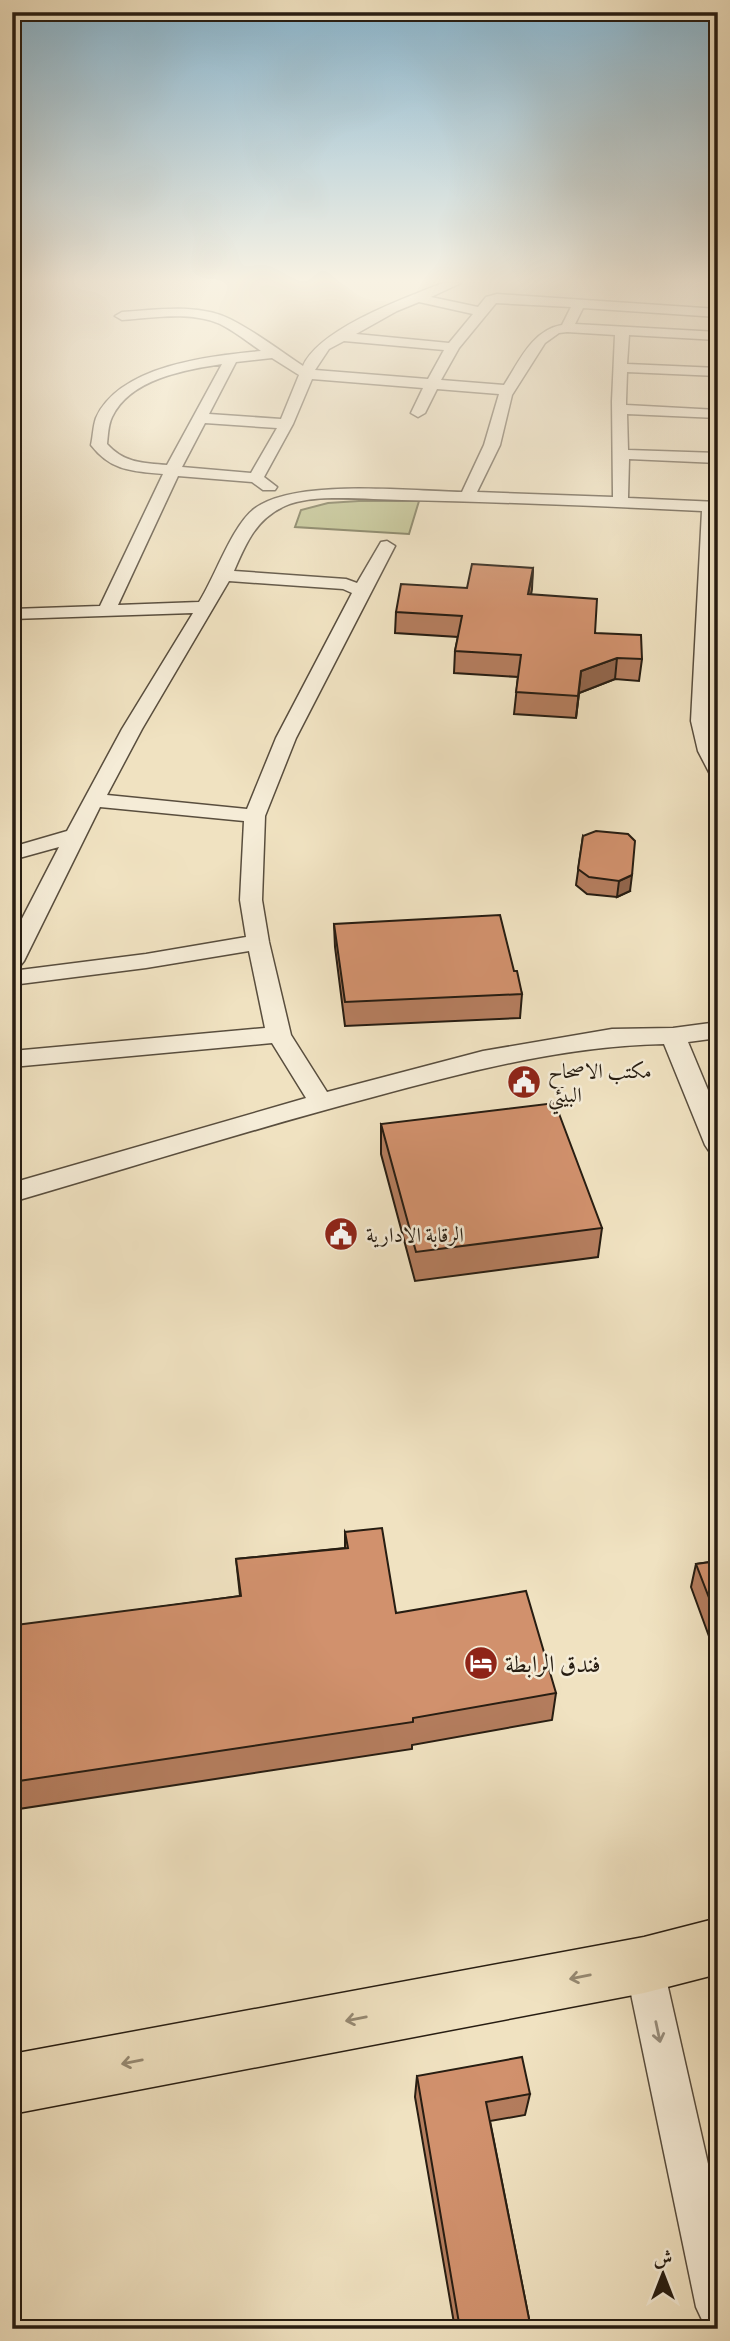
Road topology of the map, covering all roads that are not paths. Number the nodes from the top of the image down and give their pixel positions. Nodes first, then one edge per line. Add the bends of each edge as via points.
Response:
1 (126, 392) edge
2 (213, 392) edge
3 (299, 392) edge
4 (428, 392) edge
5 (507, 392) edge
6 (621, 392) edge
7 (620, 409) junction
8 (418, 413) dead end
9 (718, 414) edge
10 (200, 418) junction
11 (285, 424) junction
12 (622, 454) junction
13 (718, 458) edge
14 (172, 471) junction
15 (256, 478) junction
16 (467, 496) junction
17 (284, 499) junction
18 (620, 502) junction
19 (714, 507) edge
20 (387, 546) dead end
21 (224, 575) junction
22 (361, 591) junction
23 (205, 607) junction
24 (107, 610) junction
25 (12, 614) edge
26 (709, 691) edge
27 (718, 772) edge
28 (94, 800) junction
29 (255, 817) junction
30 (75, 835) junction
31 (12, 854) edge
32 (258, 943) junction
33 (12, 961) edge
34 (12, 978) edge
35 (718, 1030) edge
36 (279, 1035) junction
37 (673, 1036) junction
38 (12, 1059) edge
39 (321, 1102) junction
40 (718, 1144) edge
41 (12, 1193) edge
42 (718, 1946) edge
43 (644, 1965) junction
44 (12, 2084) edge
45 (718, 2307) edge

1 - 14 street via 102,419 99,445 112,459 134,467
2 - 10 street
3 - 11 street
4 - 8 street
5 - 16 street via 492,444
6 - 7 street
7 - 9 street
7 - 12 street
10 - 11 street
10 - 14 street
11 - 15 street
12 - 13 street
12 - 18 street
14 - 15 street
14 - 24 street
15 - 17 street
16 - 17 street via 329,494
16 - 18 street
17 - 21 street via 259,513 239,539
18 - 19 street
19 - 26 street
20 - 22 street
21 - 22 street via 346,584
21 - 23 street
22 - 29 street via 286,738
23 - 24 street
23 - 28 street
24 - 25 street
26 - 27 street via 703,731
28 - 29 street
28 - 30 street
29 - 32 street via 251,900
30 - 31 street
30 - 33 street
32 - 34 street
32 - 36 street
35 - 37 street
36 - 38 street
36 - 39 street
37 - 39 street via 612,1037 483,1059
37 - 40 street
39 - 41 street
42 - 43 main road
43 -> 44 main road
43 -> 45 street

